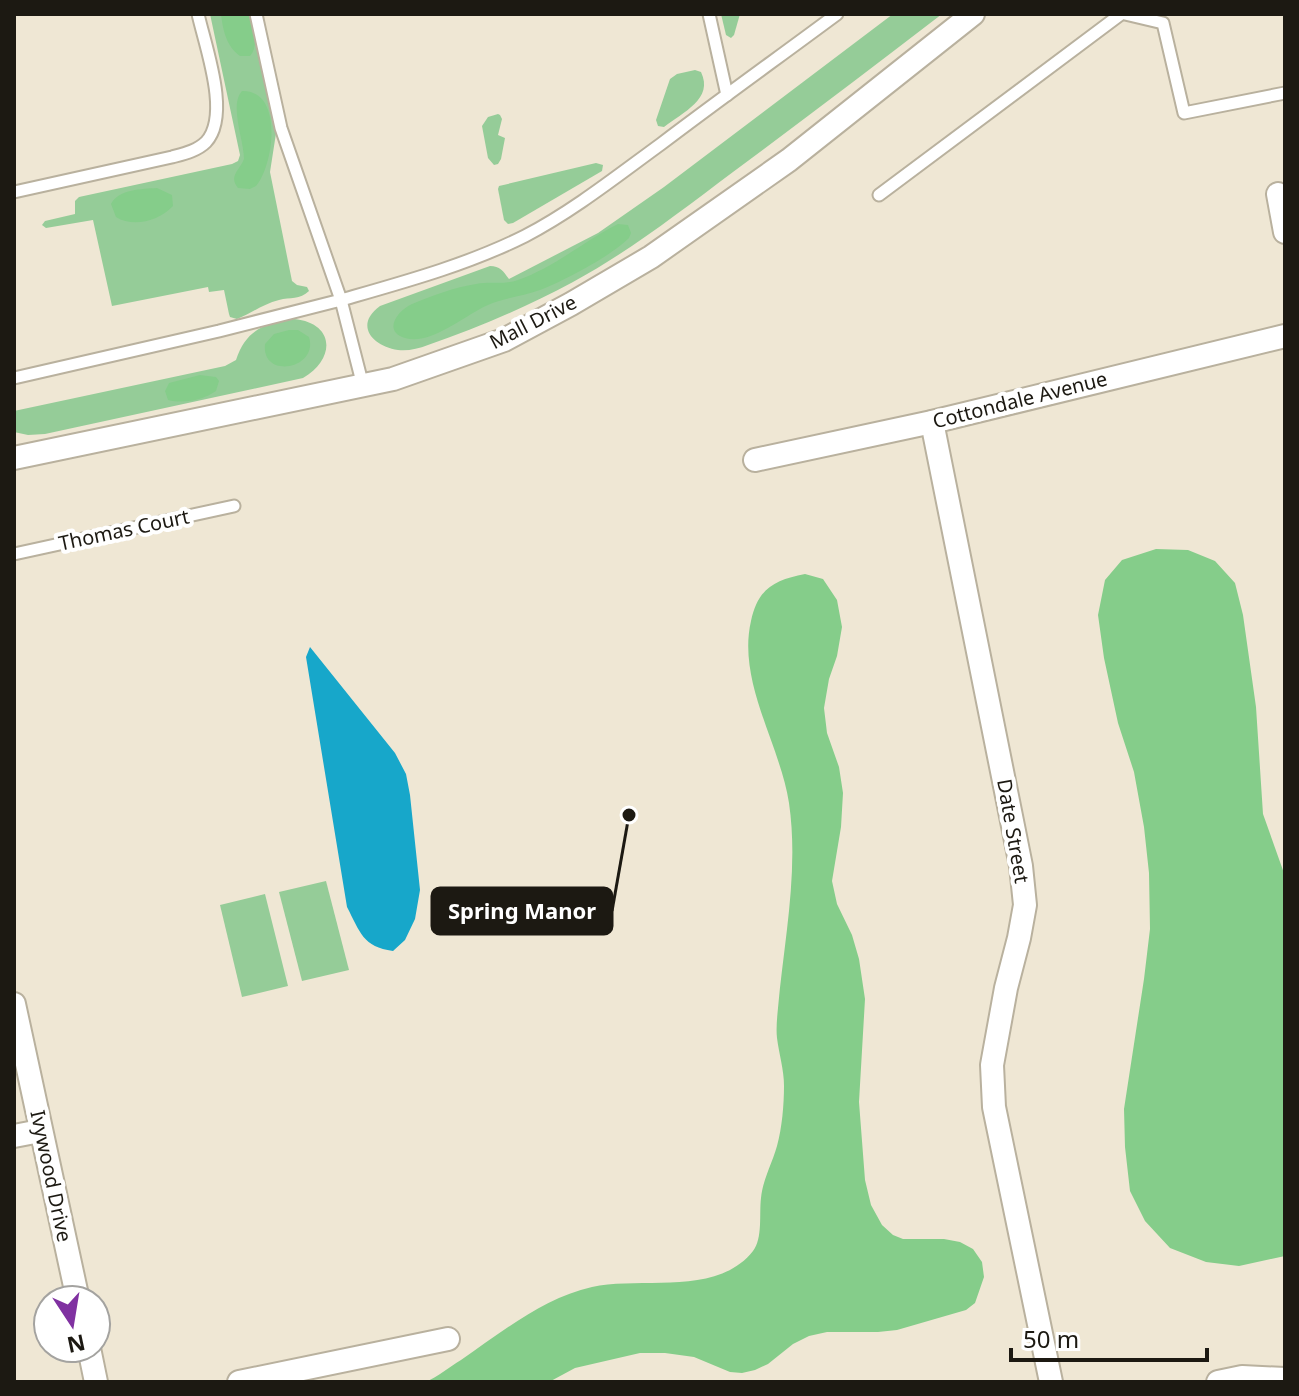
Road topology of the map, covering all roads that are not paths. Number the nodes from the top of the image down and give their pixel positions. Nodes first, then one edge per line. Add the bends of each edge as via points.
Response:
1 (198, 14) edge
2 (256, 14) edge
3 (709, 14) edge
4 (837, 14) edge
5 (973, 14) edge
6 (1123, 14) edge
7 (1285, 93) edge
8 (727, 95) junction
9 (14, 192) edge
10 (1278, 194) dead end
11 (879, 195) dead end
12 (1285, 232) edge
13 (341, 300) junction
14 (1285, 336) edge
15 (14, 378) edge
16 (363, 386) junction
17 (932, 422) junction
18 (14, 458) edge
19 (755, 460) dead end
20 (234, 506) dead end
21 (14, 554) edge
22 (14, 1004) edge
23 (40, 1131) junction
24 (14, 1136) edge
25 (74, 1284) edge
26 (448, 1339) dead end
27 (1285, 1379) edge
28 (239, 1382) edge
29 (1051, 1382) edge
30 (1218, 1382) edge

1 - 9 lane via 218,112 205,143 172,157
2 - 13 lane via 281,128
3 - 8 lane
4 - 8 lane
5 - 16 street, Mall Drive via 789,160 651,257 504,340
6 - 7 lane via 1163,23 1184,113
6 - 11 lane
8 - 13 lane via 529,234 435,273
10 - 12 street
13 - 15 lane
13 - 16 lane
14 - 17 street, Cottondale Avenue
16 - 18 street, Mall Drive
17 - 19 street, Cottondale Avenue
17 - 29 street, Date Street via 1021,866 1025,905 992,1065 994,1107
20 - 21 lane, Thomas Court
22 - 23 street, Ivywood Drive
23 - 24 street
23 - 25 street, Ivywood Drive
26 - 28 street
27 - 30 street

